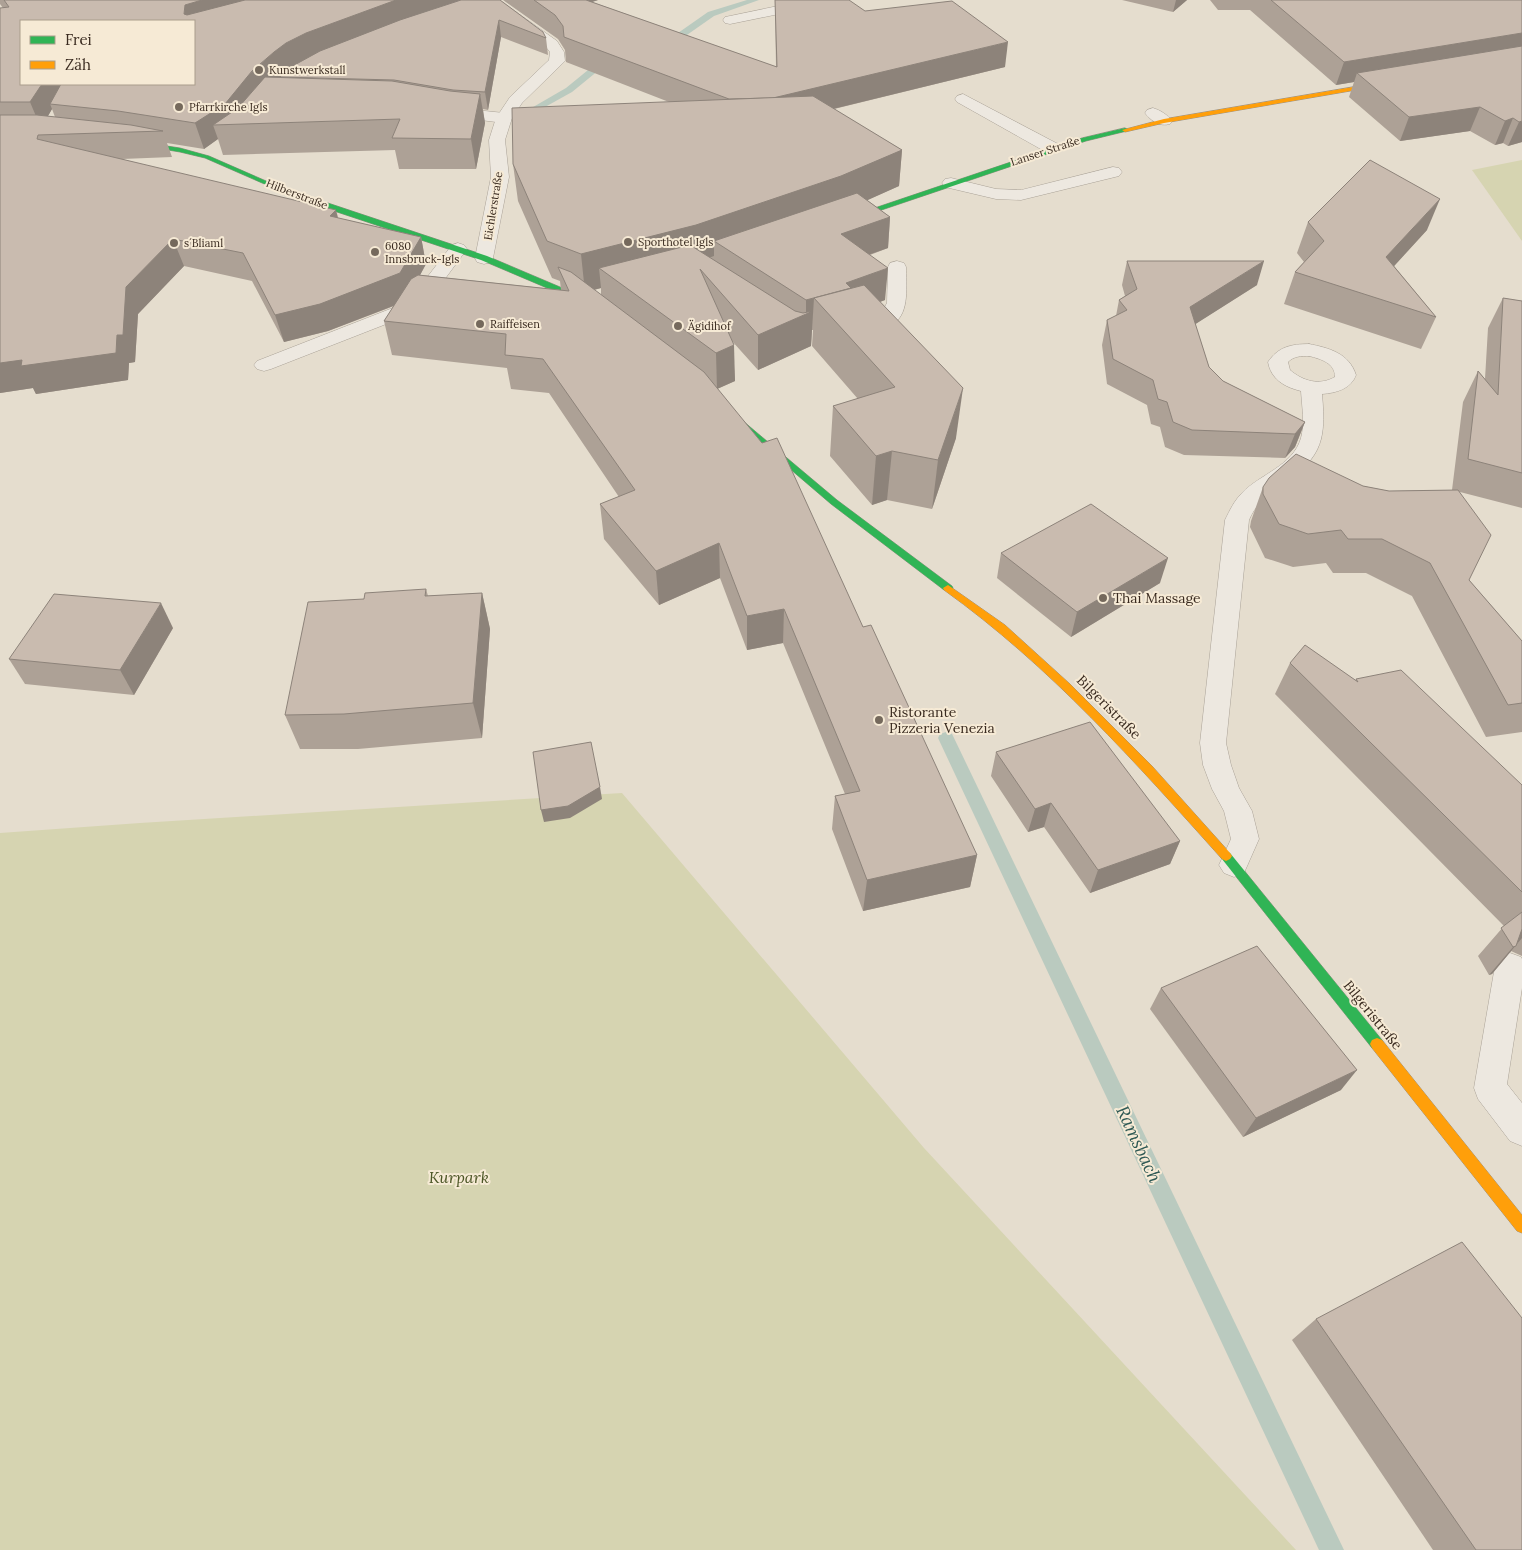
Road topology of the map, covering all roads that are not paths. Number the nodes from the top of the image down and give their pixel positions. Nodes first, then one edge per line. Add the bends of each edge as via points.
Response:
1 (828, 0) edge
2 (489, 1) edge
3 (730, 20) dead end
4 (1405, 81) edge
5 (963, 100) dead end
6 (431, 109) edge
7 (504, 118) junction
8 (122, 142) edge
9 (1052, 148) junction
10 (1113, 172) dead end
11 (951, 183) junction
12 (833, 224) edge
13 (458, 249) junction
14 (484, 258) junction
15 (897, 267) dead end
16 (602, 296) edge
17 (583, 300) junction
18 (599, 312) edge
19 (840, 331) edge
20 (264, 365) dead end
21 (1311, 388) dead end
22 (715, 401) edge
23 (1234, 865) junction
24 (1510, 966) edge
25 (1522, 1130) edge
26 (1522, 1226) edge

1 - 3 street
2 - 7 street, Eichlerstraße via 552,44 556,52 557,61 516,100
4 - 9 main road, Lanser Straße via 1158,117
5 - 9 street
6 - 7 street
7 - 14 street, Eichlerstraße via 497,140 500,177
8 - 13 main road, Hilberstraße via 211,154 271,185
9 - 11 main road, Lanser Straße
10 - 11 street via 1021,195 996,194
11 - 12 main road, Lanser Straße
13 - 14 main road, Hilberstraße
13 - 20 street via 415,306
14 - 17 main road, Hilberstraße
15 - 19 street via 897,302 888,319
16 - 17 main road
17 - 18 main road
21 - 23 street via 1313,418 1310,444 1304,456 1256,493 1243,506 1237,520 1213,743 1217,765 1238,811 1245,839
22 - 23 main road, Bilgeristraße via 834,502 1008,633 1040,661 1150,770
23 - 26 main road, Bilgeristraße
24 - 25 street via 1490,1088

